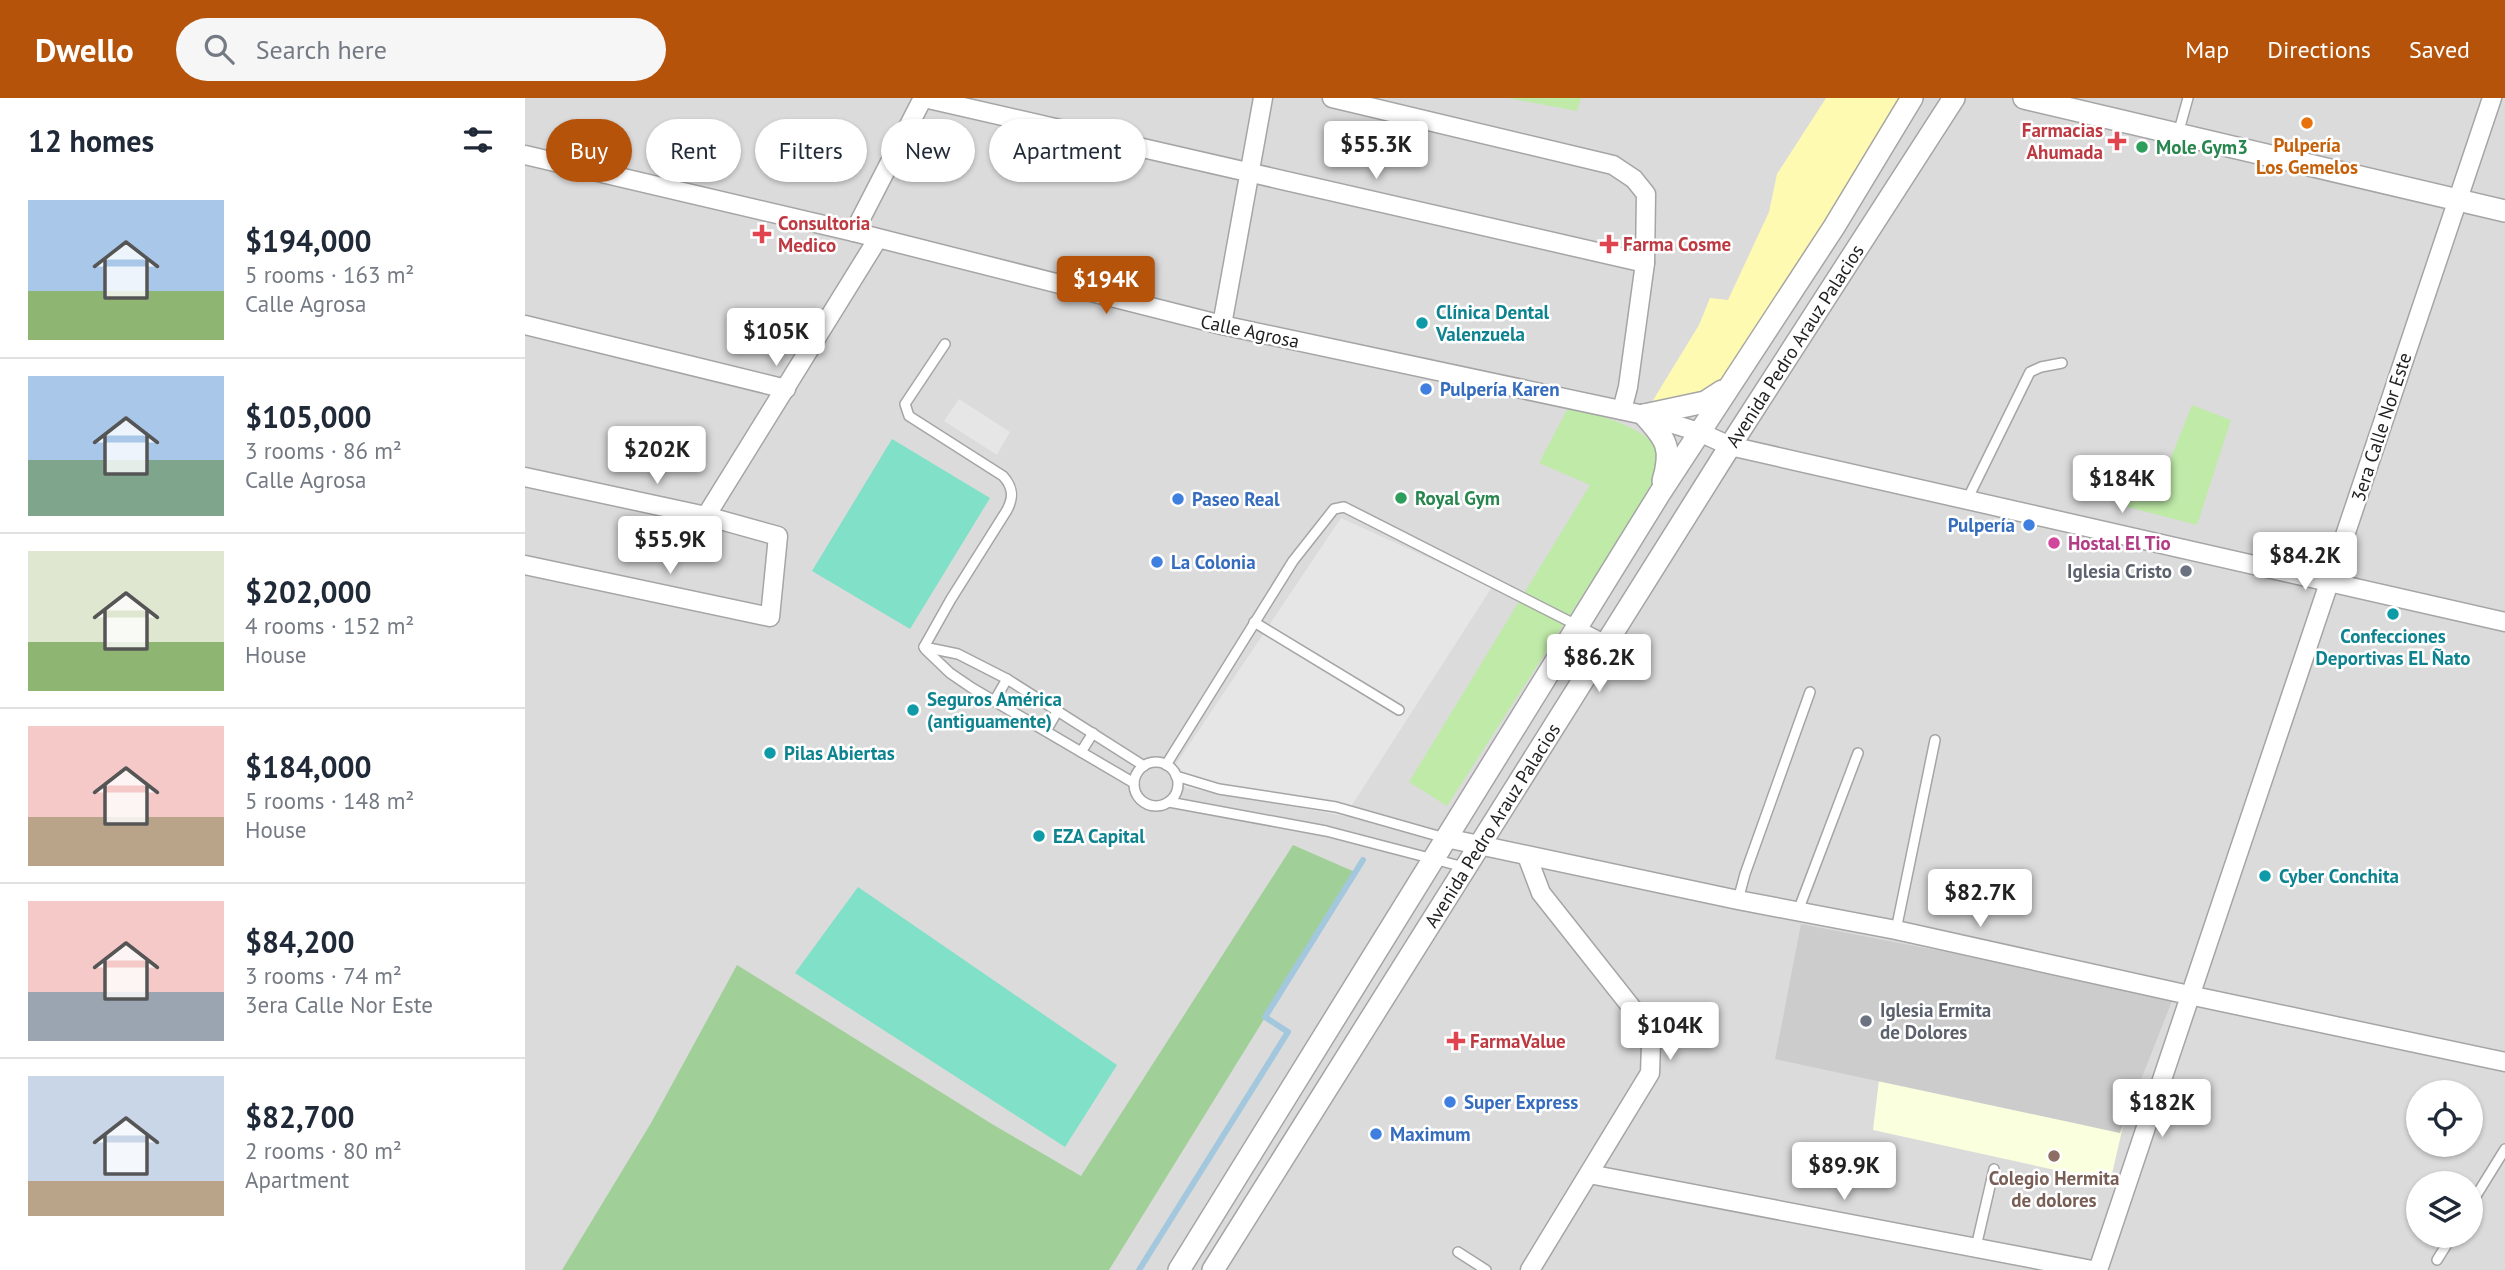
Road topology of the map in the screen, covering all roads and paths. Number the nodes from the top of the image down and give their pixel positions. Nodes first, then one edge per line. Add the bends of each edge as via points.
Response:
1 (923, 98) edge
2 (1263, 98) edge
3 (1332, 98) edge
4 (1912, 98) edge
5 (1954, 98) edge
6 (2024, 98) edge
7 (2188, 98) edge
8 (2492, 98) edge
9 (2178, 135) junction
10 (525, 155) edge
11 (1250, 171) junction
12 (2456, 200) junction
13 (2505, 211) edge
14 (1834, 227) junction
15 (854, 232) junction
16 (877, 240) junction
17 (1859, 246) junction
18 (1645, 263) junction
19 (525, 325) edge
20 (1222, 325) junction
21 (945, 344) dead end
22 (2062, 363) dead end
23 (1727, 388) junction
24 (786, 389) junction
25 (1622, 410) junction
26 (1644, 415) junction
27 (1699, 432) junction
28 (1730, 446) junction
29 (525, 477) edge
30 (1660, 493) junction
31 (1967, 500) junction
32 (706, 516) junction
33 (525, 565) edge
34 (2329, 582) junction
35 (1254, 622) junction
36 (2505, 622) edge
37 (1579, 626) junction
38 (1608, 641) junction
39 (924, 647) junction
40 (1007, 679) junction
41 (1810, 692) dead end
42 (995, 700) junction
43 (1058, 710) junction
44 (1399, 710) dead end
45 (1046, 731) junction
46 (1093, 733) junction
47 (1935, 740) dead end
48 (1081, 752) junction
49 (1858, 753) dead end
50 (1166, 765) junction
51 (1144, 766) junction
52 (1176, 776) junction
53 (1134, 783) junction
54 (1168, 802) junction
55 (1446, 838) junction
56 (1480, 846) junction
57 (1527, 856) junction
58 (1434, 858) junction
59 (1466, 867) junction
60 (1738, 900) junction
61 (1798, 911) junction
62 (1896, 930) junction
63 (2189, 995) junction
64 (1333, 1022) junction
65 (1358, 1036) junction
66 (2505, 1062) edge
67 (2505, 1149) edge
68 (1994, 1169) dead end
69 (1589, 1174) junction
70 (2483, 1185) edge
71 (1217, 1210) junction
72 (1240, 1227) junction
73 (1976, 1247) junction
74 (2444, 1248) edge
75 (1458, 1252) dead end
76 (2437, 1260) dead end
77 (1179, 1270) edge
78 (1213, 1270) edge
79 (1486, 1270) edge
80 (1529, 1270) edge
81 (2092, 1270) edge
82 (2098, 1270) edge

1 - 11 street
1 - 15 street
2 - 11 street
3 - 18 street via 1613,165 1646,194
4 - 14 street, Avenida Pedro Arauz Palacios
5 - 17 street, Avenida Pedro Arauz Palacios
6 - 9 street
7 - 9 lane
8 - 12 street, 3era Calle Nor Este
9 - 12 street
10 - 15 street, Calle Agrosa
11 - 18 street
11 - 20 street
12 - 13 street
12 - 34 street, 3era Calle Nor Este
14 - 17 street
14 - 23 street, Avenida Pedro Arauz Palacios
15 - 16 street, Calle Agrosa
16 - 20 street, Calle Agrosa
16 - 24 street
17 - 28 street, Avenida Pedro Arauz Palacios
18 - 25 street
19 - 24 street
20 - 25 street, Calle Agrosa
21 - 39 lane via 905,404 909,416 1003,476 1012,502
22 - 31 lane via 2030,372
23 - 26 street via 1705,402
23 - 27 street, Avenida Pedro Arauz Palacios
24 - 32 street
25 - 26 street, Calle Agrosa
26 - 27 street, Calle Agrosa
26 - 30 street via 1667,444 1669,458
27 - 28 street, Calle Agrosa
27 - 30 street, Avenida Pedro Arauz Palacios
28 - 31 street, Calle Agrosa
28 - 38 street, Avenida Pedro Arauz Palacios
29 - 32 street
30 - 37 street, Avenida Pedro Arauz Palacios
31 - 34 street, Calle Agrosa
32 - 33 street via 778,537 770,617
34 - 36 street, Calle Agrosa
34 - 63 street, 3era Calle Nor Este
35 - 37 lane via 1293,561 1333,509 1341,506
35 - 44 lane
35 - 50 lane
37 - 38 lane
37 - 55 street, Avenida Pedro Arauz Palacios
38 - 56 street, Avenida Pedro Arauz Palacios
39 - 40 lane via 958,654
39 - 42 lane via 950,673
40 - 42 lane
40 - 43 lane
41 - 60 lane
42 - 45 lane
43 - 45 lane
43 - 46 lane
45 - 48 lane
46 - 48 lane
46 - 51 lane
47 - 62 lane
48 - 53 lane
49 - 61 lane
50 - 51 lane
50 - 52 lane
51 - 53 lane
52 - 54 lane via 1175,795
52 - 55 lane via 1219,789 1336,807
53 - 54 lane via 1145,803
54 - 58 lane via 1326,831
55 - 56 street
55 - 58 street, Avenida Pedro Arauz Palacios
56 - 57 street
56 - 59 street, Avenida Pedro Arauz Palacios
57 - 60 street
57 - 69 street via 1541,892 1636,1013 1651,1045 1650,1073
58 - 59 lane
58 - 64 street, Avenida Pedro Arauz Palacios
59 - 65 street, Avenida Pedro Arauz Palacios
60 - 61 street
61 - 62 street
62 - 63 street
63 - 66 street
63 - 82 street, 3era Calle Nor Este
64 - 65 street
64 - 71 street, Avenida Pedro Arauz Palacios
65 - 72 street, Avenida Pedro Arauz Palacios
67 - 70 lane
68 - 73 lane
69 - 73 street
69 - 80 street
71 - 72 street
71 - 77 street, Avenida Pedro Arauz Palacios
72 - 78 street, Avenida Pedro Arauz Palacios
73 - 81 street
74 - 76 lane
75 - 79 lane

